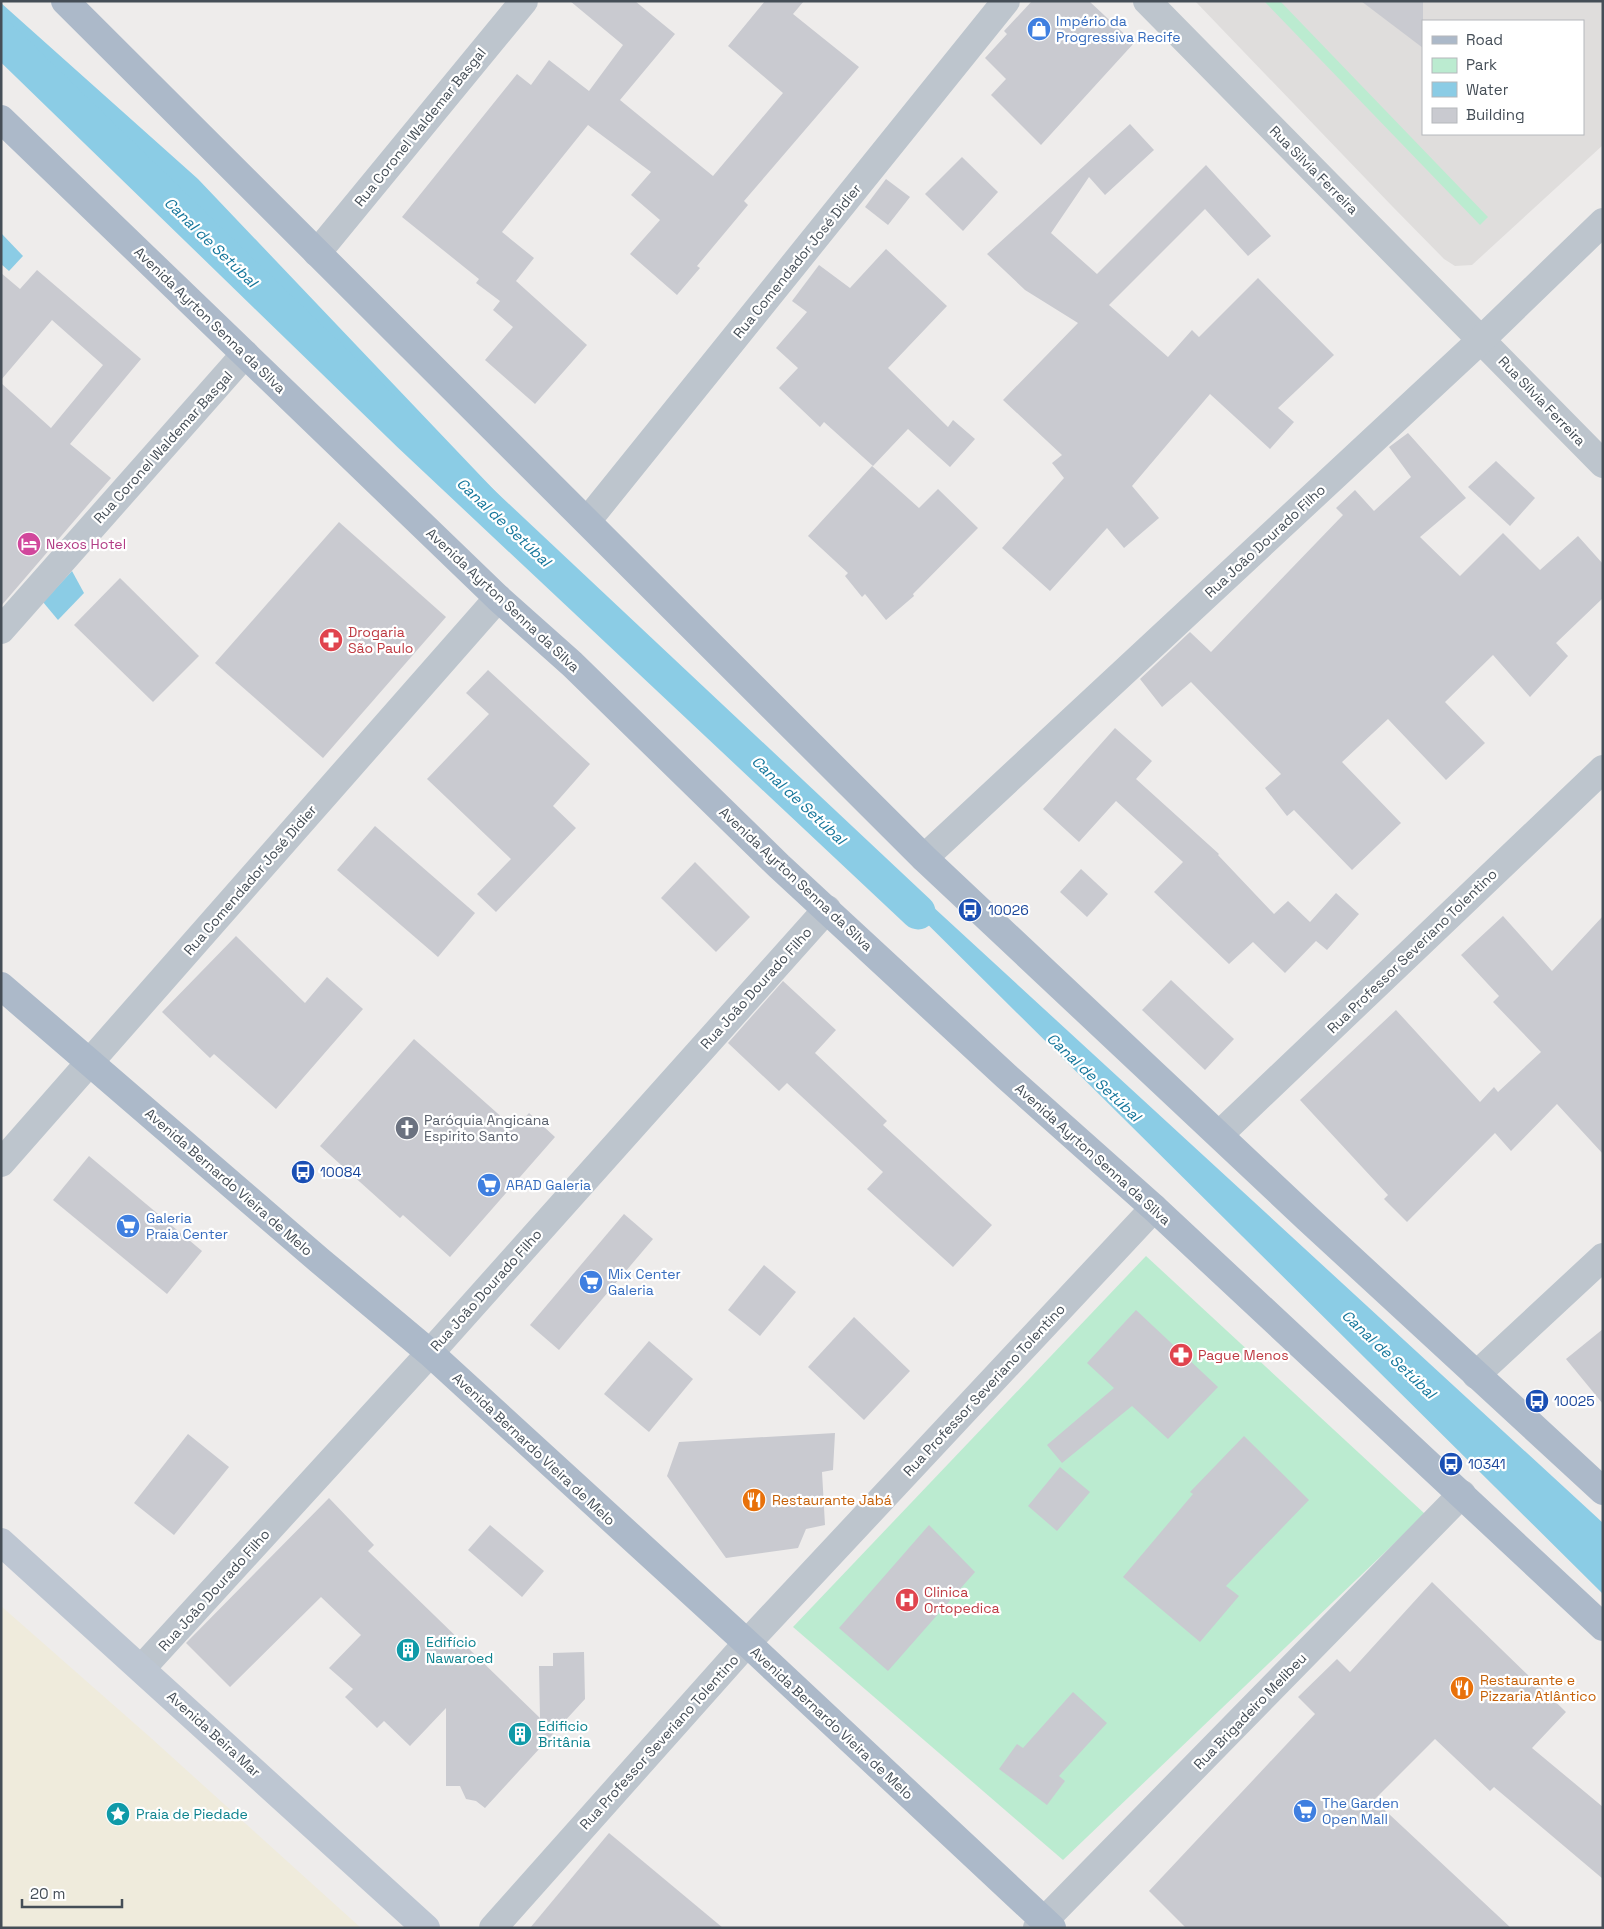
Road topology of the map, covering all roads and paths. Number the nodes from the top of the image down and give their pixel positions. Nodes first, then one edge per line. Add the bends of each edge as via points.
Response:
1 (65, 1) edge
2 (524, 1) edge
3 (1006, 1) edge
4 (1147, 1) edge
5 (1, 119) edge
6 (1603, 222) edge
7 (317, 253) junction
8 (1482, 339) junction
9 (245, 354) junction
10 (1603, 464) edge
11 (588, 520) junction
12 (498, 598) junction
13 (1, 630) edge
14 (1603, 769) edge
15 (924, 858) junction
16 (827, 909) junction
17 (1, 986) edge
18 (89, 1062) junction
19 (1220, 1134) junction
20 (1, 1163) edge
21 (1154, 1208) junction
22 (1603, 1257) edge
23 (430, 1353) junction
24 (1476, 1375) junction
25 (1603, 1490) edge
26 (1462, 1494) junction
27 (1, 1542) edge
28 (1603, 1627) edge
29 (747, 1643) junction
30 (142, 1668) junction
31 (1045, 1925) edge
32 (426, 1928) edge
33 (493, 1928) edge

1 - 7 main road
2 - 7 street, Rua Coronel Waldemar Basgal
3 - 11 street, Rua Comendador José Didier
4 - 8 street, Rua Silvia Ferreira
5 - 9 main road, Avenida Ayrton Senna da Silva
6 - 8 street, Rua João Dourado Filho
7 - 11 main road
8 - 10 street, Rua Sílvia Ferreira
8 - 15 street, Rua João Dourado Filho
9 - 12 main road, Avenida Ayrton Senna da Silva
9 - 13 street, Rua Coronel Waldemar Basgal
11 - 15 main road via 640,576
12 - 16 main road, Avenida Ayrton Senna da Silva via 572,664
12 - 18 street, Rua Comendador José Didier
14 - 19 street, Rua Professor Severiano Tolentino
15 - 19 main road
16 - 21 main road, Avenida Ayrton Senna da Silva
16 - 23 street, Rua João Dourado Filho
17 - 18 main road, Avenida Bernardo Vieira de Melo
18 - 20 street, Rua Comendador José Didier
18 - 23 main road, Avenida Bernardo Vieira de Melo
19 - 24 main road
21 - 26 main road, Avenida Ayrton Senna da Silva
21 - 29 street, Rua Professor Severiano Tolentino
22 - 24 street
23 - 29 main road, Avenida Bernardo Vieira de Melo
23 - 30 street, Rua João Dourado Filho
24 - 25 main road
26 - 28 main road, Avenida Ayrton Senna da Silva
26 - 31 street, Rua Brigadeiro Melibeu
27 - 30 main road, Avenida Beira Mar
29 - 31 main road, Avenida Bernardo Vieira de Melo
29 - 33 street, Rua Professor Severiano Tolentino
30 - 32 main road, Avenida Beira Mar

